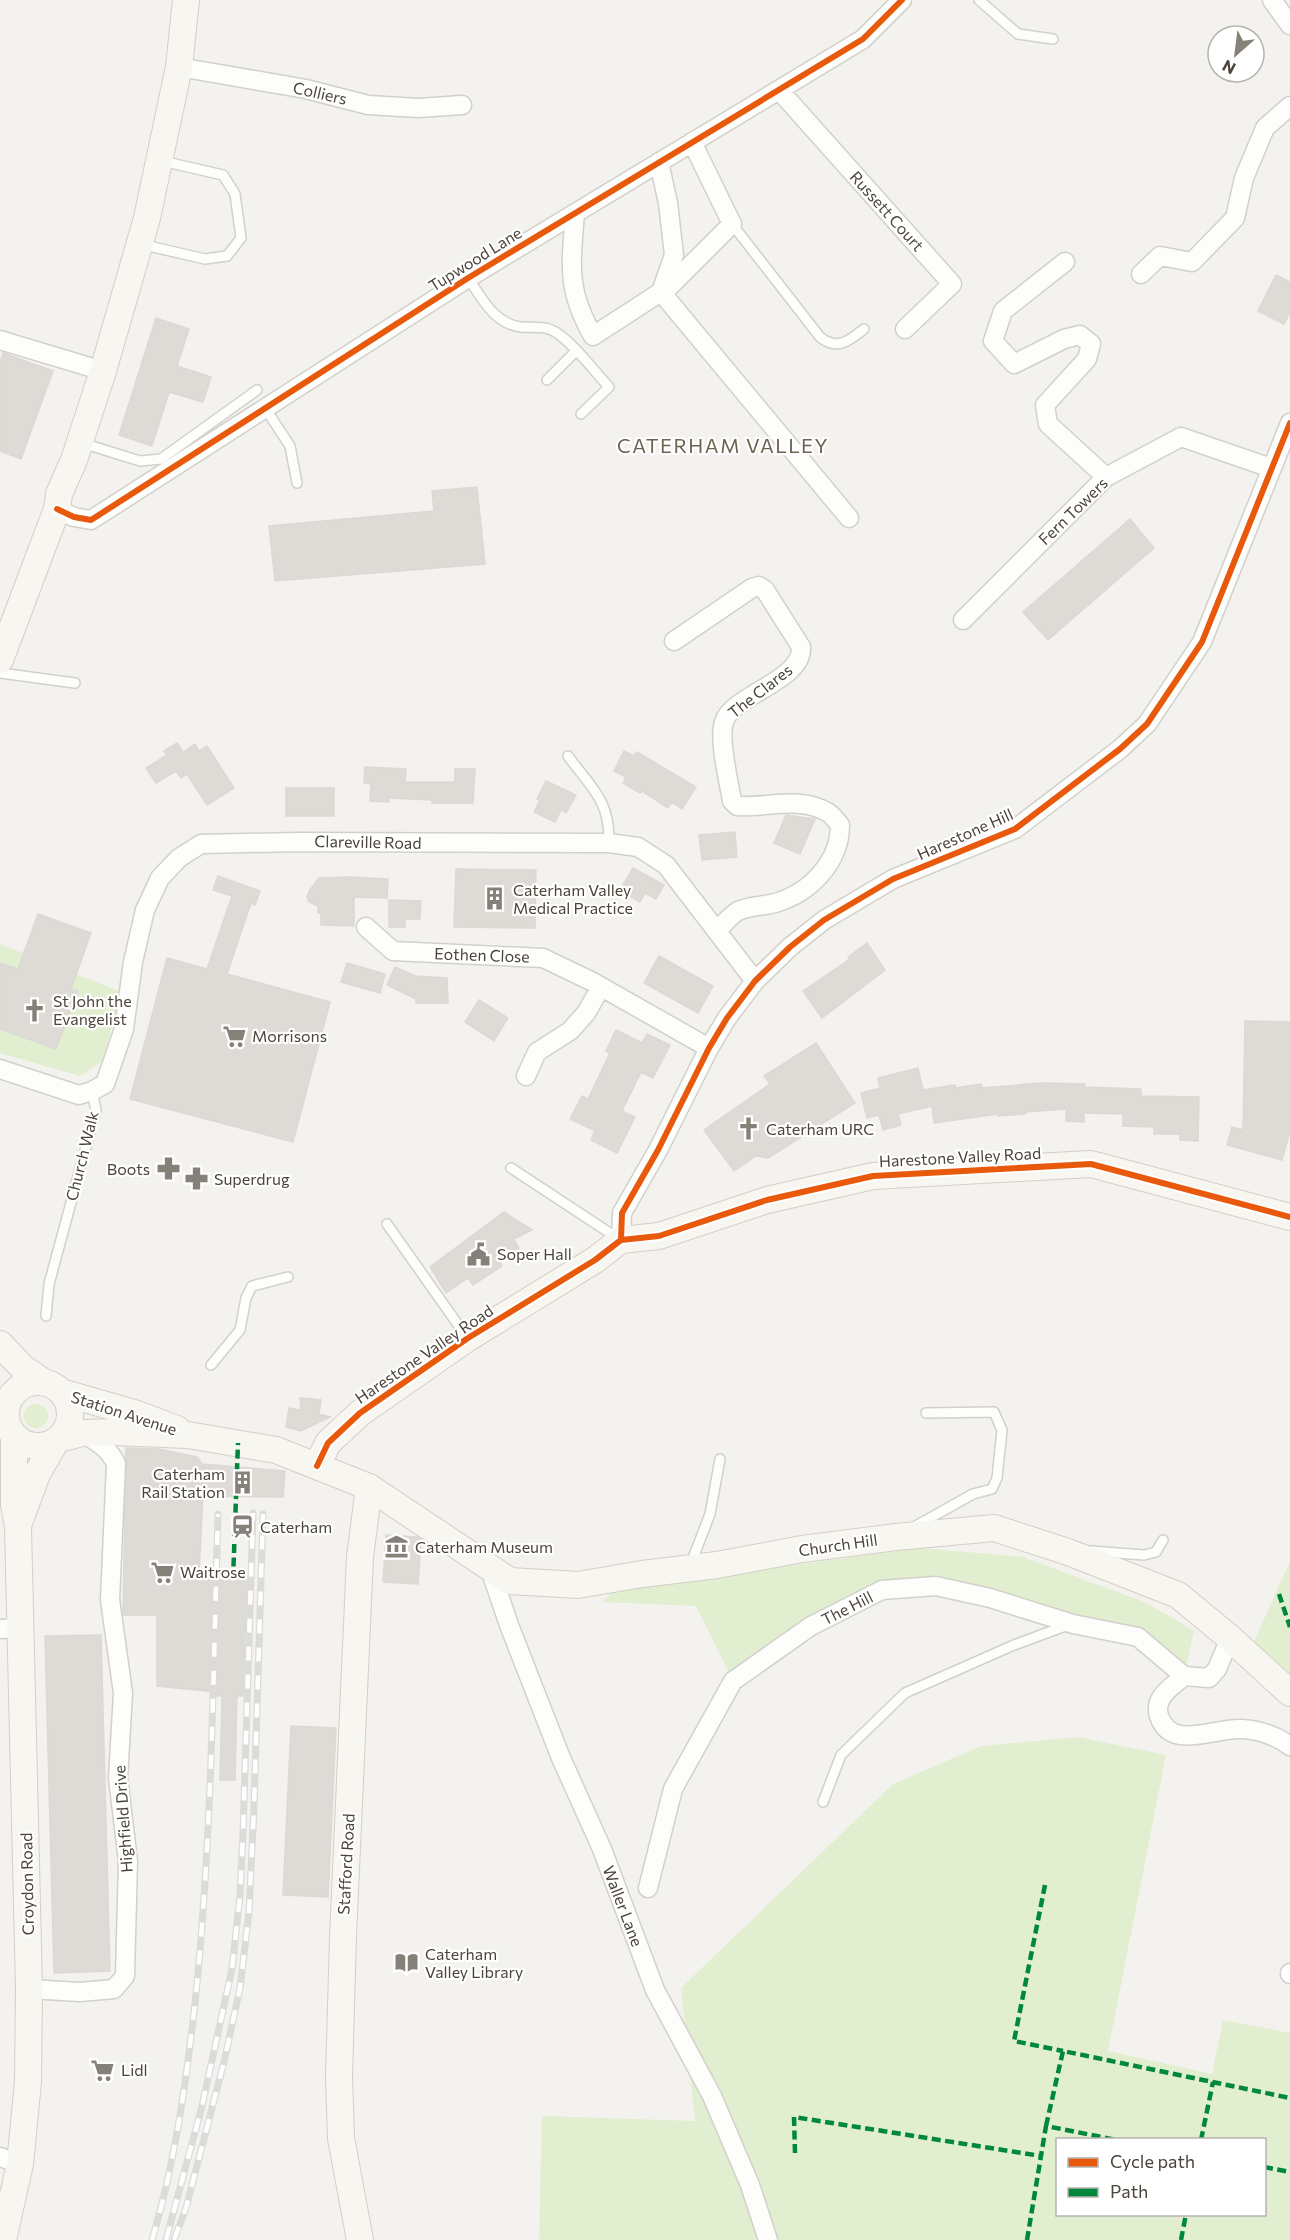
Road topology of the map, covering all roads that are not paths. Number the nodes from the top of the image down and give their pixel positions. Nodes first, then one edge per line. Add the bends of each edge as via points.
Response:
1 (186, 0) edge
2 (902, 0) edge
3 (979, 0) edge
4 (1272, 0) edge
5 (1290, 25) edge
6 (1053, 39) dead end
7 (179, 68) junction
8 (779, 90) junction
9 (462, 105) dead end
10 (1290, 106) edge
11 (692, 142) junction
12 (159, 161) junction
13 (659, 162) junction
14 (575, 213) junction
15 (732, 224) junction
16 (140, 244) junction
17 (1065, 262) dead end
18 (1141, 274) dead end
19 (468, 278) junction
20 (661, 292) junction
21 (864, 329) dead end
22 (905, 329) dead end
23 (1, 342) edge
24 (576, 351) junction
25 (103, 371) junction
26 (547, 380) dead end
27 (257, 390) dead end
28 (265, 408) junction
29 (581, 414) dead end
30 (1290, 423) edge
31 (79, 442) junction
32 (1271, 468) junction
33 (1106, 477) junction
34 (297, 483) dead end
35 (57, 509) junction
36 (849, 518) dead end
37 (963, 620) dead end
38 (674, 641) dead end
39 (0, 660) edge
40 (0, 673) edge
41 (75, 682) dead end
42 (568, 756) dead end
43 (609, 843) junction
44 (366, 927) dead end
45 (717, 930) junction
46 (755, 981) junction
47 (601, 987) junction
48 (710, 1048) junction
49 (0, 1069) edge
50 (526, 1076) dead end
51 (92, 1092) junction
52 (511, 1168) dead end
53 (1290, 1217) edge
54 (387, 1224) dead end
55 (621, 1240) junction
56 (288, 1277) dead end
57 (46, 1316) dead end
58 (468, 1338) junction
59 (0, 1344) edge
60 (211, 1365) dead end
61 (53, 1387) junction
62 (3, 1403) edge
63 (926, 1413) dead end
64 (188, 1435) junction
65 (14, 1436) junction
66 (66, 1438) junction
67 (720, 1459) dead end
68 (317, 1466) junction
69 (369, 1487) junction
70 (10, 1512) edge
71 (896, 1537) junction
72 (1163, 1540) dead end
73 (1068, 1552) junction
74 (489, 1566) junction
75 (689, 1568) junction
76 (1073, 1624) junction
77 (10, 1629) edge
78 (1230, 1638) junction
79 (1184, 1676) junction
80 (1290, 1693) edge
81 (1290, 1746) edge
82 (823, 1802) dead end
83 (648, 1888) dead end
84 (30, 1989) junction
85 (10, 2161) edge
86 (3, 2240) edge
87 (360, 2240) edge
88 (768, 2240) edge

1 - 7 main road
2 - 8 street, Tupwood Lane via 862,39
3 - 6 lane via 1018,34
4 - 5 street
7 - 9 street, Colliers via 306,89 368,105
7 - 12 main road
8 - 11 street, Tupwood Lane
8 - 22 street, Russett Court via 952,284
10 - 18 street via 1265,128 1244,178 1235,218 1192,262 1160,256
11 - 13 street, Tupwood Lane
11 - 15 street
12 - 16 main road
12 - 16 lane via 223,175 236,194 241,238 227,256 205,259
13 - 14 street, Tupwood Lane
13 - 20 street via 674,255
14 - 19 street, Tupwood Lane
14 - 20 street via 571,282 581,315 594,336
15 - 20 street
15 - 21 lane via 820,337 842,344
16 - 25 main road
17 - 33 street via 1003,310 993,341 1014,364 1064,339 1080,335 1091,344 1087,359 1045,405 1048,424
19 - 24 lane via 502,322 546,328
19 - 28 street, Tupwood Lane
20 - 36 street
23 - 25 street
24 - 26 lane
24 - 29 lane via 609,387
25 - 31 main road
27 - 31 lane via 161,459 140,461
28 - 34 lane via 290,446
28 - 35 street, Tupwood Lane via 91,520
30 - 32 street, Harestone Hill
31 - 35 main road
32 - 33 street, Fern Towers via 1181,437
32 - 46 street, Harestone Hill via 1202,642 1147,724 1015,829 892,879 824,920
33 - 37 street, Fern Towers
35 - 39 main road
38 - 45 street, The Clares via 752,588 759,586 765,590 802,653 800,660 776,681 732,710 724,720 722,732 732,801 737,806 749,807 803,803 828,812 840,825 840,838 824,872 802,890 778,902 739,911
40 - 41 lane
42 - 43 lane via 606,809
43 - 45 street, Clareville Road via 638,847 666,865
43 - 51 street, Clareville Road via 201,844 179,858 160,878 145,910 124,1029 105,1084
44 - 47 street, Eothen Close via 393,951 543,958
45 - 46 street, Clareville Road
46 - 48 street, Harestone Hill
47 - 48 street, Eothen Close
47 - 50 street via 570,1031 537,1052
48 - 55 street, Harestone Hill via 622,1213
49 - 51 street, Church Walk via 79,1095
51 - 57 lane, Church Walk via 96,1110 50,1284
52 - 55 lane
53 - 55 main road, Harestone Valley Road via 1091,1164 873,1176 767,1200 659,1236
54 - 58 lane
55 - 58 main road, Harestone Valley Road
56 - 60 lane via 252,1286 240,1330
58 - 68 main road, Harestone Valley Road via 344,1426 328,1443
59 - 61 main road via 23,1368
61 - 62 main road via 34,1382 24,1385
61 - 64 main road, Station Avenue via 164,1423
61 - 66 main road via 67,1401 70,1418
62 - 65 main road
63 - 71 lane via 994,1412 1002,1430 998,1478 992,1489 973,1494
64 - 66 main road, Station Avenue
64 - 68 main road, Station Avenue via 276,1450
65 - 66 main road via 39,1447
65 - 70 main road, Croydon Road
66 - 70 main road, Croydon Road
66 - 84 street, Highfield Drive via 111,1452 116,1464 110,1600 123,1693 118,1778 128,1861 126,1976 114,1989
67 - 75 lane via 710,1514
68 - 69 main road, Station Avenue
69 - 74 main road, Church Hill
69 - 87 main road, Stafford Road via 360,1557 339,2077 341,2138
70 - 77 main road, Croydon Road
71 - 73 main road, Church Hill via 994,1528
71 - 75 main road, Church Hill
72 - 73 lane via 1156,1552 1144,1555
73 - 78 main road, Church Hill via 1178,1595
74 - 75 main road, Church Hill via 510,1581 578,1585
74 - 88 street, Waller Lane via 517,1647 602,1849 655,1990 712,2096 750,2185
76 - 79 street, The Hill via 1138,1637
76 - 82 lane via 1014,1645 905,1694 841,1755
76 - 83 street, The Hill via 936,1586 882,1590 811,1626 733,1681 673,1789
77 - 84 main road, Croydon Road
78 - 79 street via 1209,1678
78 - 80 main road, Church Hill
79 - 81 street via 1160,1697 1157,1710 1169,1733 1183,1736 1240,1729 1276,1736
84 - 85 main road, Croydon Road via 28,2082
85 - 86 main road, Croydon Road

